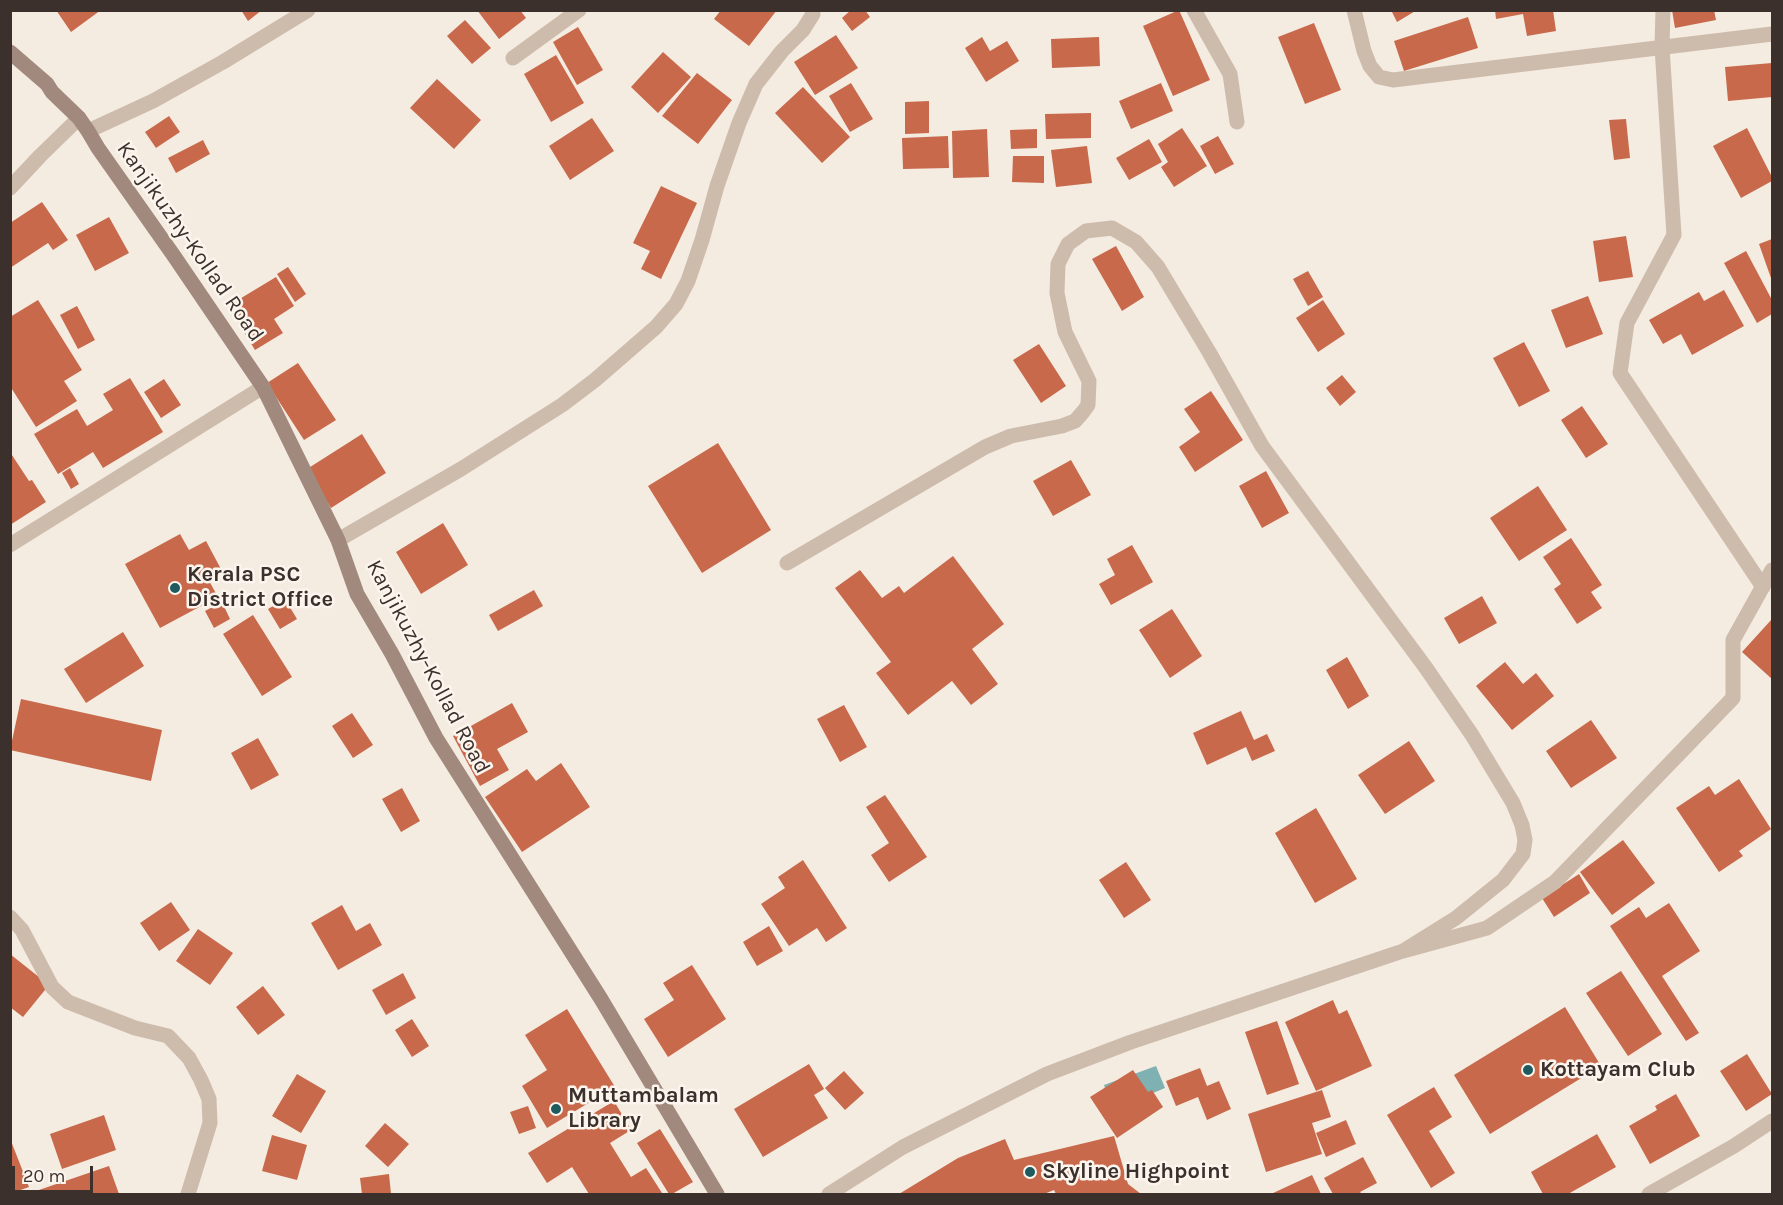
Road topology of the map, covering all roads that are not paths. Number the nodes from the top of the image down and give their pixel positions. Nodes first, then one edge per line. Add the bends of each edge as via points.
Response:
1 (308, 10) edge
2 (579, 10) edge
3 (1194, 10) edge
4 (1354, 10) edge
5 (1663, 10) edge
6 (815, 12) edge
7 (1773, 34) edge
8 (1662, 47) junction
9 (10, 52) edge
10 (513, 58) dead end
11 (1237, 123) dead end
12 (83, 125) junction
13 (10, 188) edge
14 (263, 387) junction
15 (338, 540) junction
16 (10, 545) edge
17 (787, 563) dead end
18 (1773, 570) edge
19 (1763, 587) junction
20 (10, 916) edge
21 (1403, 951) junction
22 (1773, 1121) edge
23 (188, 1194) edge
24 (717, 1194) edge
25 (829, 1194) edge
26 (1649, 1194) edge

1 - 12 street via 153,101
2 - 10 street
3 - 11 street via 1230,74
4 - 8 street via 1370,66 1378,77 1393,80
5 - 8 street
6 - 15 street via 756,84 721,175 688,281 676,304 656,327 562,405
7 - 8 street
8 - 19 street via 1674,236 1627,323 1620,373
9 - 12 main road, Kanjikuzhy-Kollad Road via 47,84
12 - 13 street via 40,156
12 - 14 main road, Kanjikuzhy-Kollad Road
14 - 15 main road, Kanjikuzhy-Kollad Road
14 - 16 street
15 - 24 main road, Kanjikuzhy-Kollad Road via 357,594 436,738 601,999
17 - 21 street via 985,447 1011,436 1075,421 1088,405 1089,381 1065,332 1057,293 1058,264 1068,244 1086,231 1112,228 1136,242 1158,267 1262,446 1472,735 1522,825 1523,854 1503,880 1456,918
18 - 19 street
19 - 21 street via 1733,640 1733,698 1555,882 1487,928
20 - 23 street via 22,930 52,987 68,1002 135,1028 168,1036 189,1058 209,1099 210,1123
21 - 25 street via 1047,1074 903,1147
22 - 26 street

